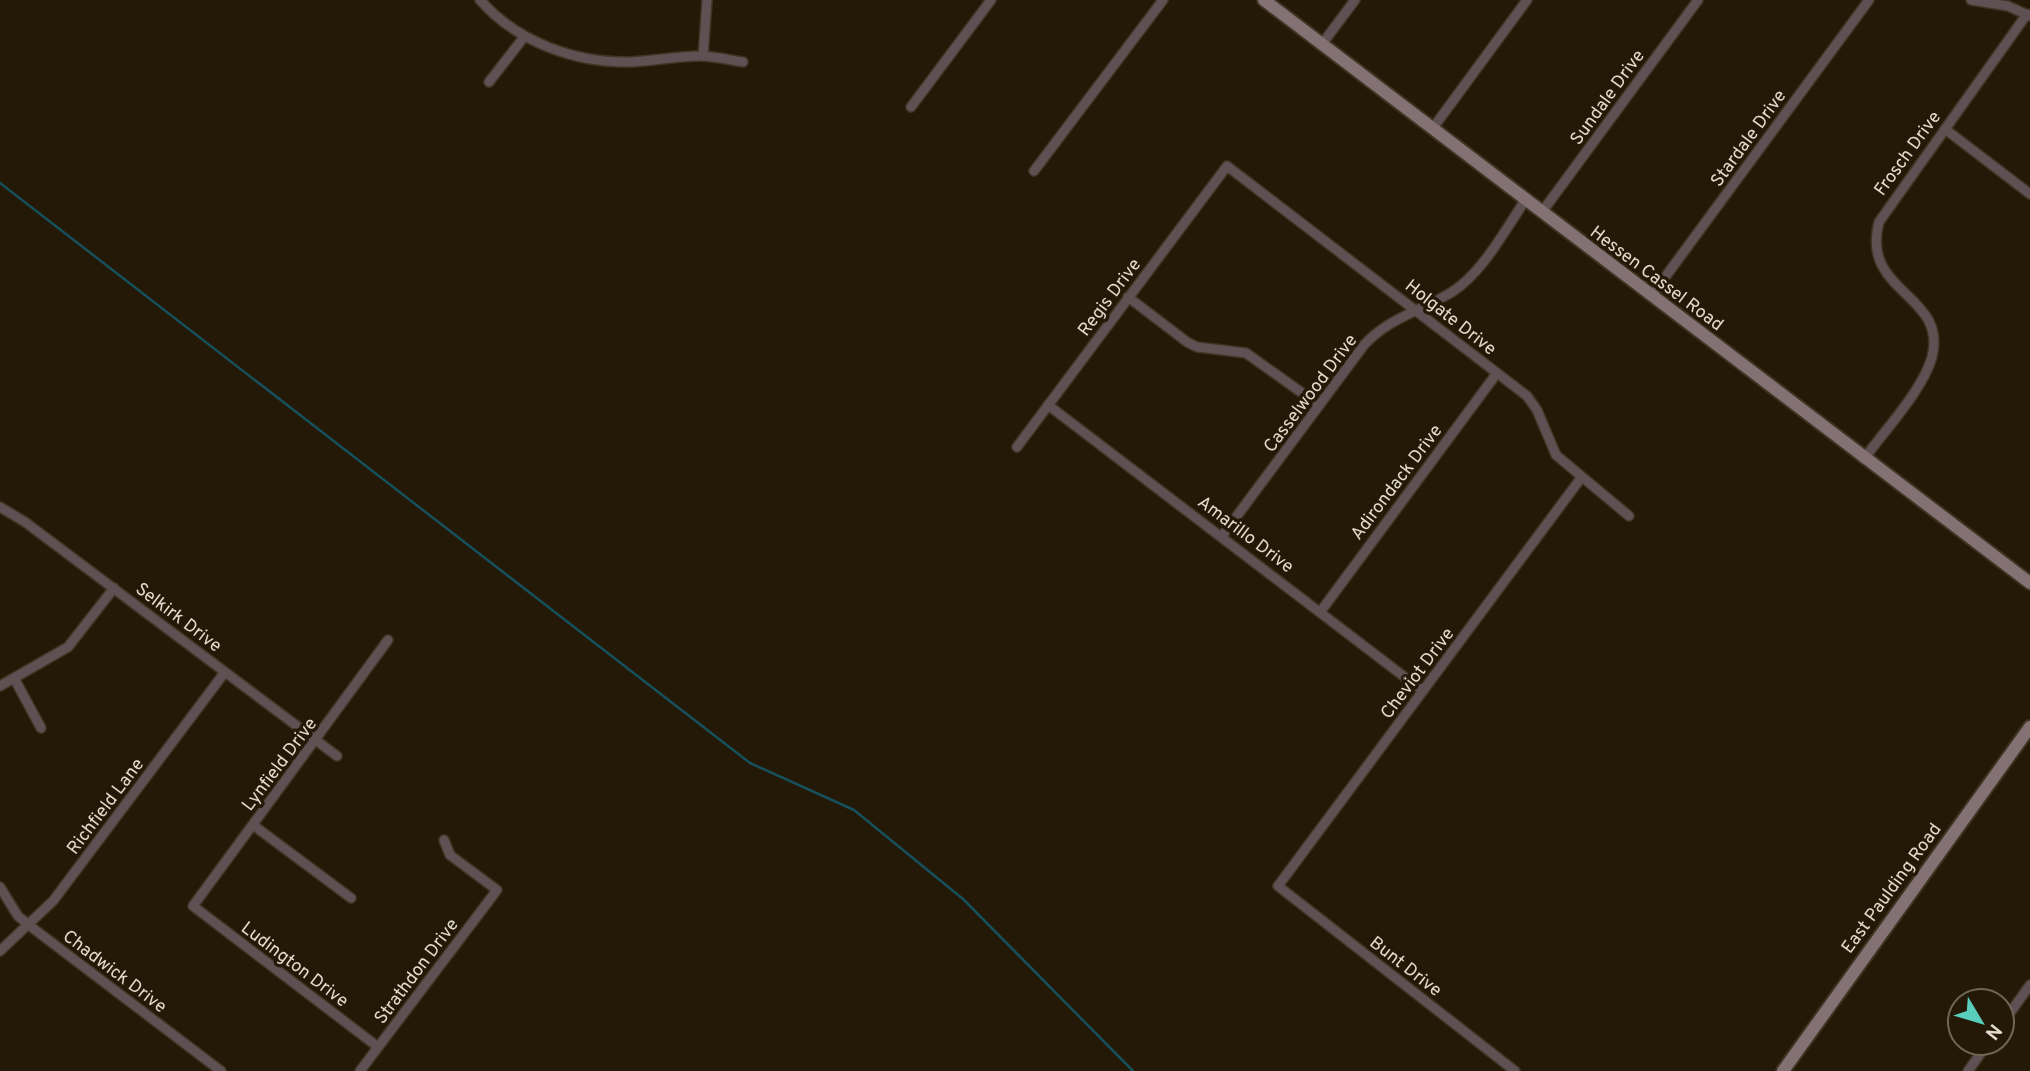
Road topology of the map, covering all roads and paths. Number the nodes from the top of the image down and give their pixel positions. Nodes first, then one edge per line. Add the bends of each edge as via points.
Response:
1 (480, 0) edge
2 (991, 0) edge
3 (1163, 0) edge
4 (1264, 0) edge
5 (1354, 0) edge
6 (1527, 0) edge
7 (1698, 0) edge
8 (1869, 0) edge
9 (1971, 0) edge
10 (707, 1) edge
11 (2029, 15) edge
12 (524, 37) junction
13 (1322, 44) junction
14 (703, 56) junction
15 (743, 62) dead end
16 (489, 82) dead end
17 (911, 107) dead end
18 (1433, 128) junction
19 (1945, 129) junction
20 (1227, 166) joint
21 (1034, 171) dead end
22 (2030, 194) edge
23 (1526, 199) junction
24 (1542, 212) junction
25 (1652, 295) junction
26 (1128, 297) junction
27 (1415, 308) junction
28 (1497, 373) junction
29 (1048, 405) junction
30 (1319, 405) junction
31 (1017, 447) dead end
32 (1864, 459) junction
33 (1581, 478) junction
34 (0, 507) edge
35 (1629, 516) dead end
36 (1222, 536) junction
37 (2030, 583) edge
38 (114, 588) junction
39 (1321, 611) junction
40 (388, 640) dead end
41 (225, 672) junction
42 (14, 678) junction
43 (0, 686) edge
44 (1423, 691) junction
45 (41, 727) dead end
46 (2030, 727) edge
47 (317, 741) junction
48 (337, 756) dead end
49 (253, 825) junction
50 (444, 840) dead end
51 (1278, 886) joint
52 (0, 887) edge
53 (351, 898) dead end
54 (193, 906) joint
55 (30, 926) junction
56 (0, 951) edge
57 (2030, 985) edge
58 (2016, 1004) edge
59 (378, 1047) junction
60 (221, 1071) edge
61 (360, 1071) edge
62 (1515, 1071) edge
63 (1783, 1071) edge

1 - 12 street
2 - 17 street
3 - 21 street
4 - 13 main road, Hessen Cassel Road
5 - 13 street
6 - 18 street
7 - 24 street, Sundale Drive
8 - 25 street, Stardale Drive
9 - 11 street
10 - 14 street
11 - 19 street, Frosch Drive
12 - 14 street via 594,60
12 - 16 street
13 - 18 main road, Hessen Cassel Road
14 - 15 street
18 - 23 main road, Hessen Cassel Road
19 - 22 street
19 - 32 street, Frosch Drive via 1883,213 1876,232 1881,268 1923,311 1933,351 1922,377
20 - 26 street, Regis Drive
20 - 27 street, Holgate Drive
23 - 24 main road, Hessen Cassel Road
23 - 27 street, Casselwood Drive via 1485,258 1453,291
24 - 25 main road, Hessen Cassel Road
25 - 32 main road, Hessen Cassel Road
26 - 29 street, Regis Drive
26 - 30 street via 1187,342 1246,353
27 - 28 street, Holgate Drive
27 - 30 street, Casselwood Drive via 1373,335
28 - 33 street, Holgate Drive via 1527,396 1556,455
28 - 39 street, Adirondack Drive
29 - 31 street, Regis Drive
29 - 36 street, Amarillo Drive
30 - 36 street, Casselwood Drive
32 - 37 main road, Hessen Cassel Road
33 - 35 street, Holgate Drive
33 - 44 street, Cheviot Drive
34 - 38 street, Selkirk Drive
36 - 39 street, Amarillo Drive
38 - 41 street, Selkirk Drive
38 - 42 street via 68,647
39 - 44 street, Amarillo Drive
40 - 47 street, Lynfield Drive
41 - 47 street, Selkirk Drive
41 - 55 street, Richfield Lane
42 - 43 street
42 - 45 street
44 - 51 street, Cheviot Drive
46 - 63 main road, East Paulding Road
47 - 48 street, Selkirk Drive
47 - 49 street, Lynfield Drive
49 - 53 street
49 - 54 street, Lynfield Drive
50 - 59 street, Strathdon Drive via 450,855 497,890
51 - 62 street, Bunt Drive
52 - 55 street, Chadwick Drive
54 - 59 street, Ludington Drive
55 - 56 street, Richfield Lane
55 - 60 street, Chadwick Drive
57 - 58 street
59 - 61 street, Strathdon Drive

